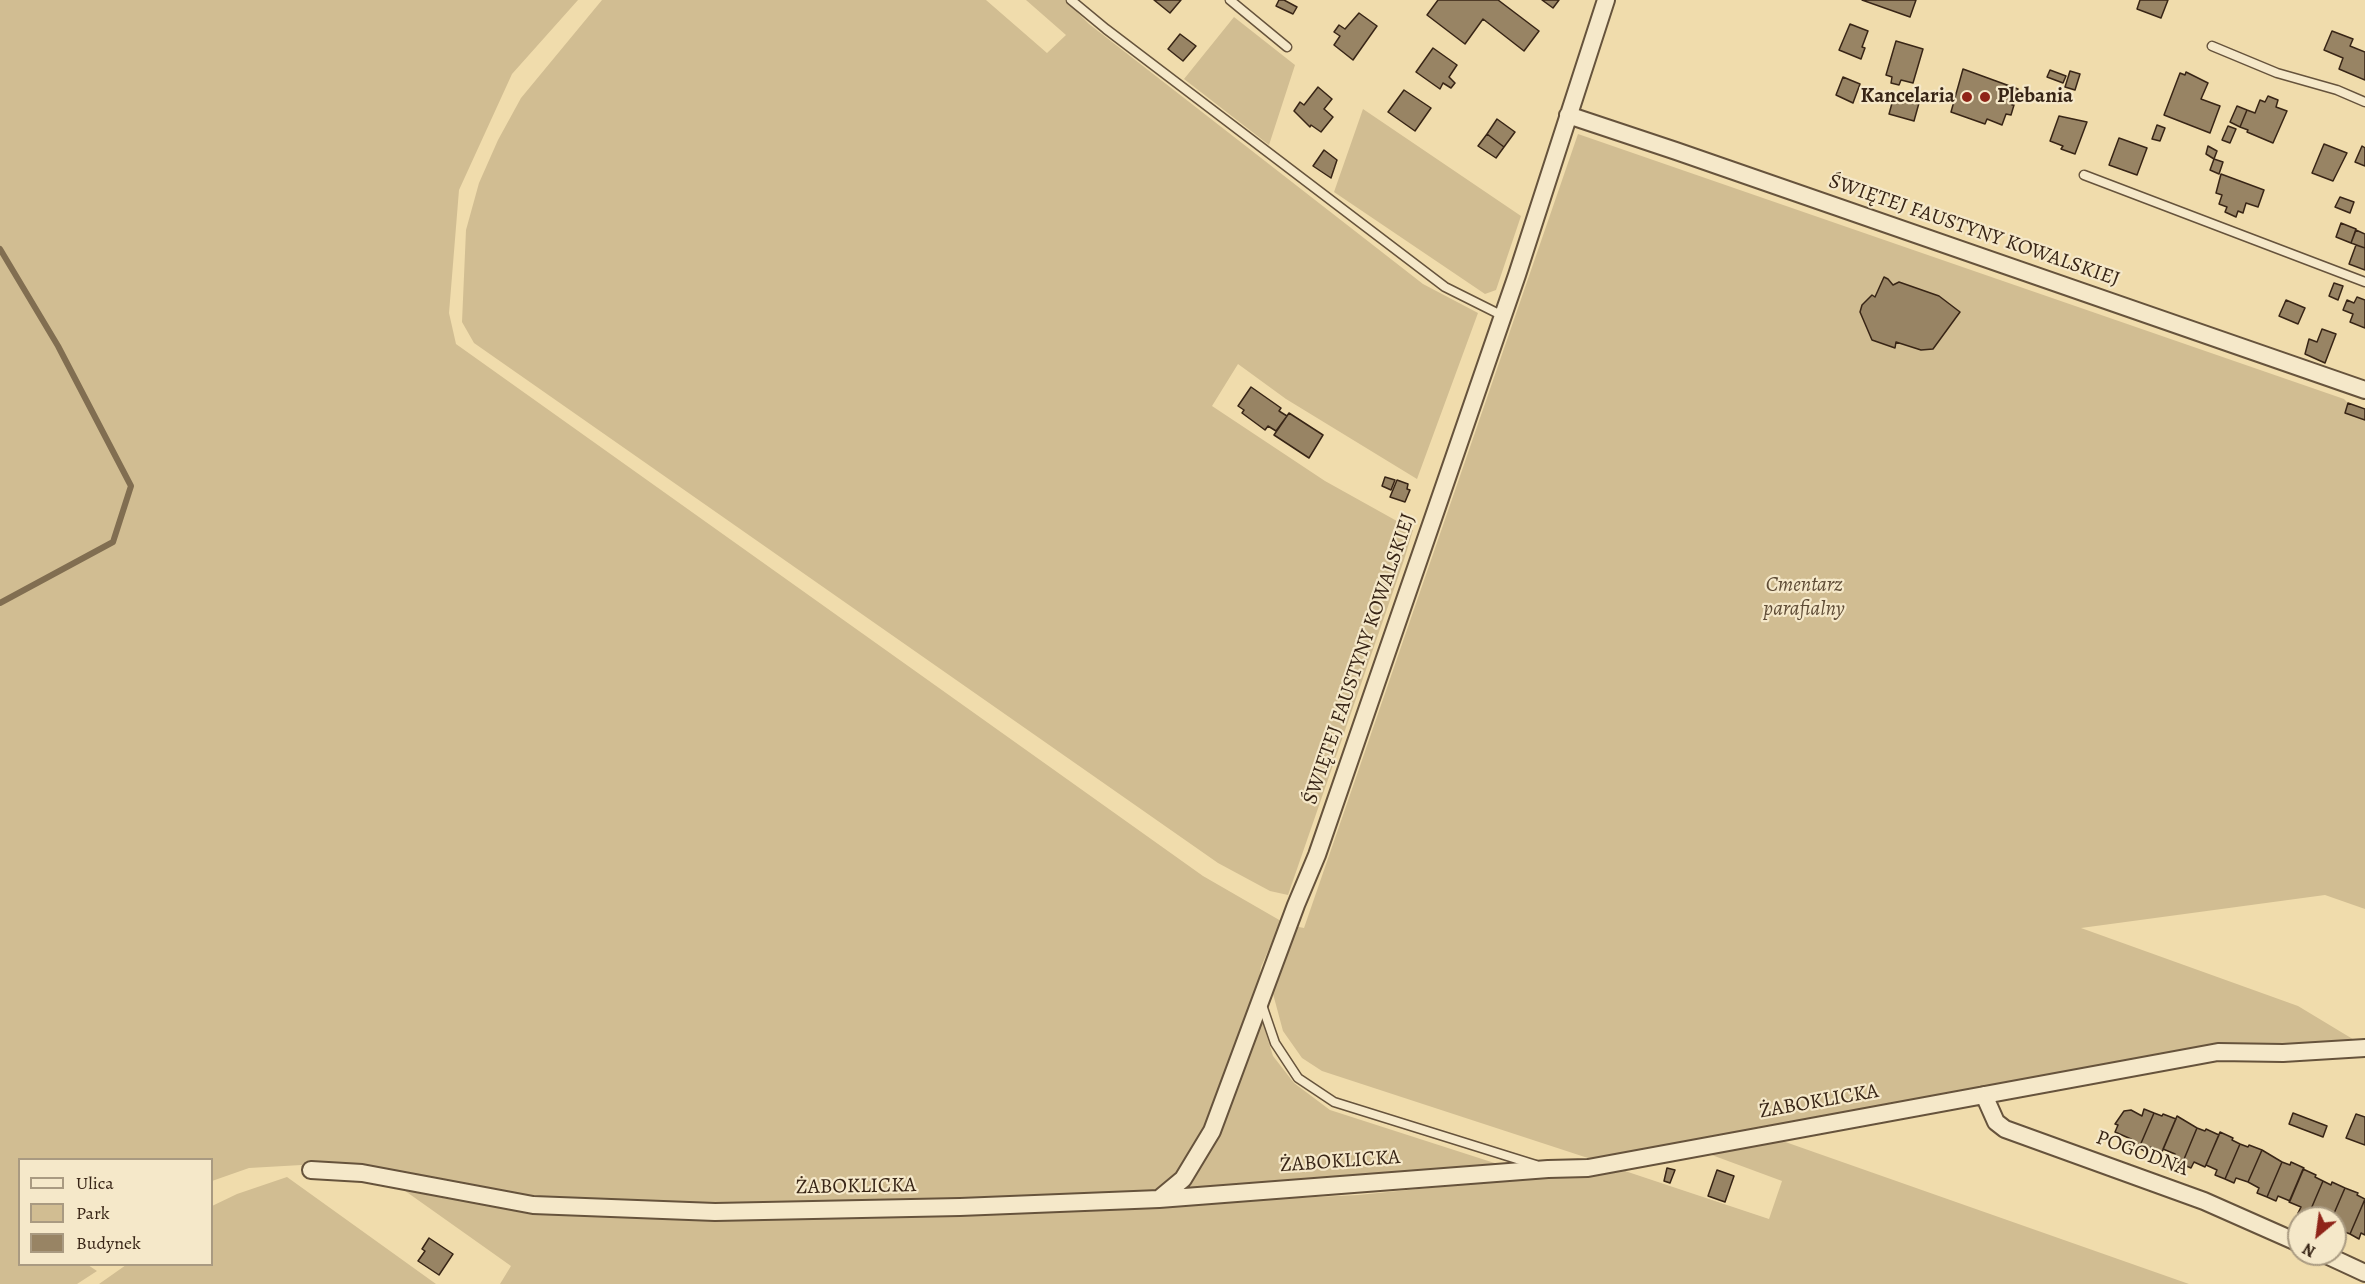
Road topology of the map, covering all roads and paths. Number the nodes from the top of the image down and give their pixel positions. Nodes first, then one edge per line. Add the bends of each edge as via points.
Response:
1 (1071, 0) edge
2 (1230, 0) edge
3 (1606, 0) edge
4 (2212, 46) dead end
5 (1287, 47) dead end
6 (2365, 102) edge
7 (1568, 115) junction
8 (2084, 175) dead end
9 (2365, 282) edge
10 (1503, 315) junction
11 (2365, 390) edge
12 (1261, 1000) junction
13 (2365, 1048) edge
14 (1984, 1095) junction
15 (1548, 1169) junction
16 (311, 1170) dead end
17 (1159, 1199) junction
18 (2287, 1238) edge
19 (2347, 1265) edge
20 (2365, 1273) edge

1 - 10 lane via 1445,287
2 - 5 lane
3 - 7 street, ŚWIĘTEJ FAUSTYNY KOWALSKIEJ
4 - 6 lane via 2277,73
7 - 10 street, ŚWIĘTEJ FAUSTYNY KOWALSKIEJ
7 - 11 street, ŚWIĘTEJ FAUSTYNY KOWALSKIEJ
8 - 9 lane
10 - 12 street, ŚWIĘTEJ FAUSTYNY KOWALSKIEJ via 1317,855
12 - 15 lane via 1275,1042 1298,1078 1334,1102
12 - 17 street, ŚWIĘTEJ FAUSTYNY KOWALSKIEJ via 1212,1131 1183,1179
13 - 14 street, ŻABOKLICKA via 2218,1052
14 - 15 street, ŻABOKLICKA via 1588,1168
14 - 18 street, POGODNA via 1996,1122 2005,1128 2204,1200
15 - 17 street, ŻABOKLICKA
16 - 17 street, ŻABOKLICKA via 362,1173 533,1205 715,1212
19 - 20 street

